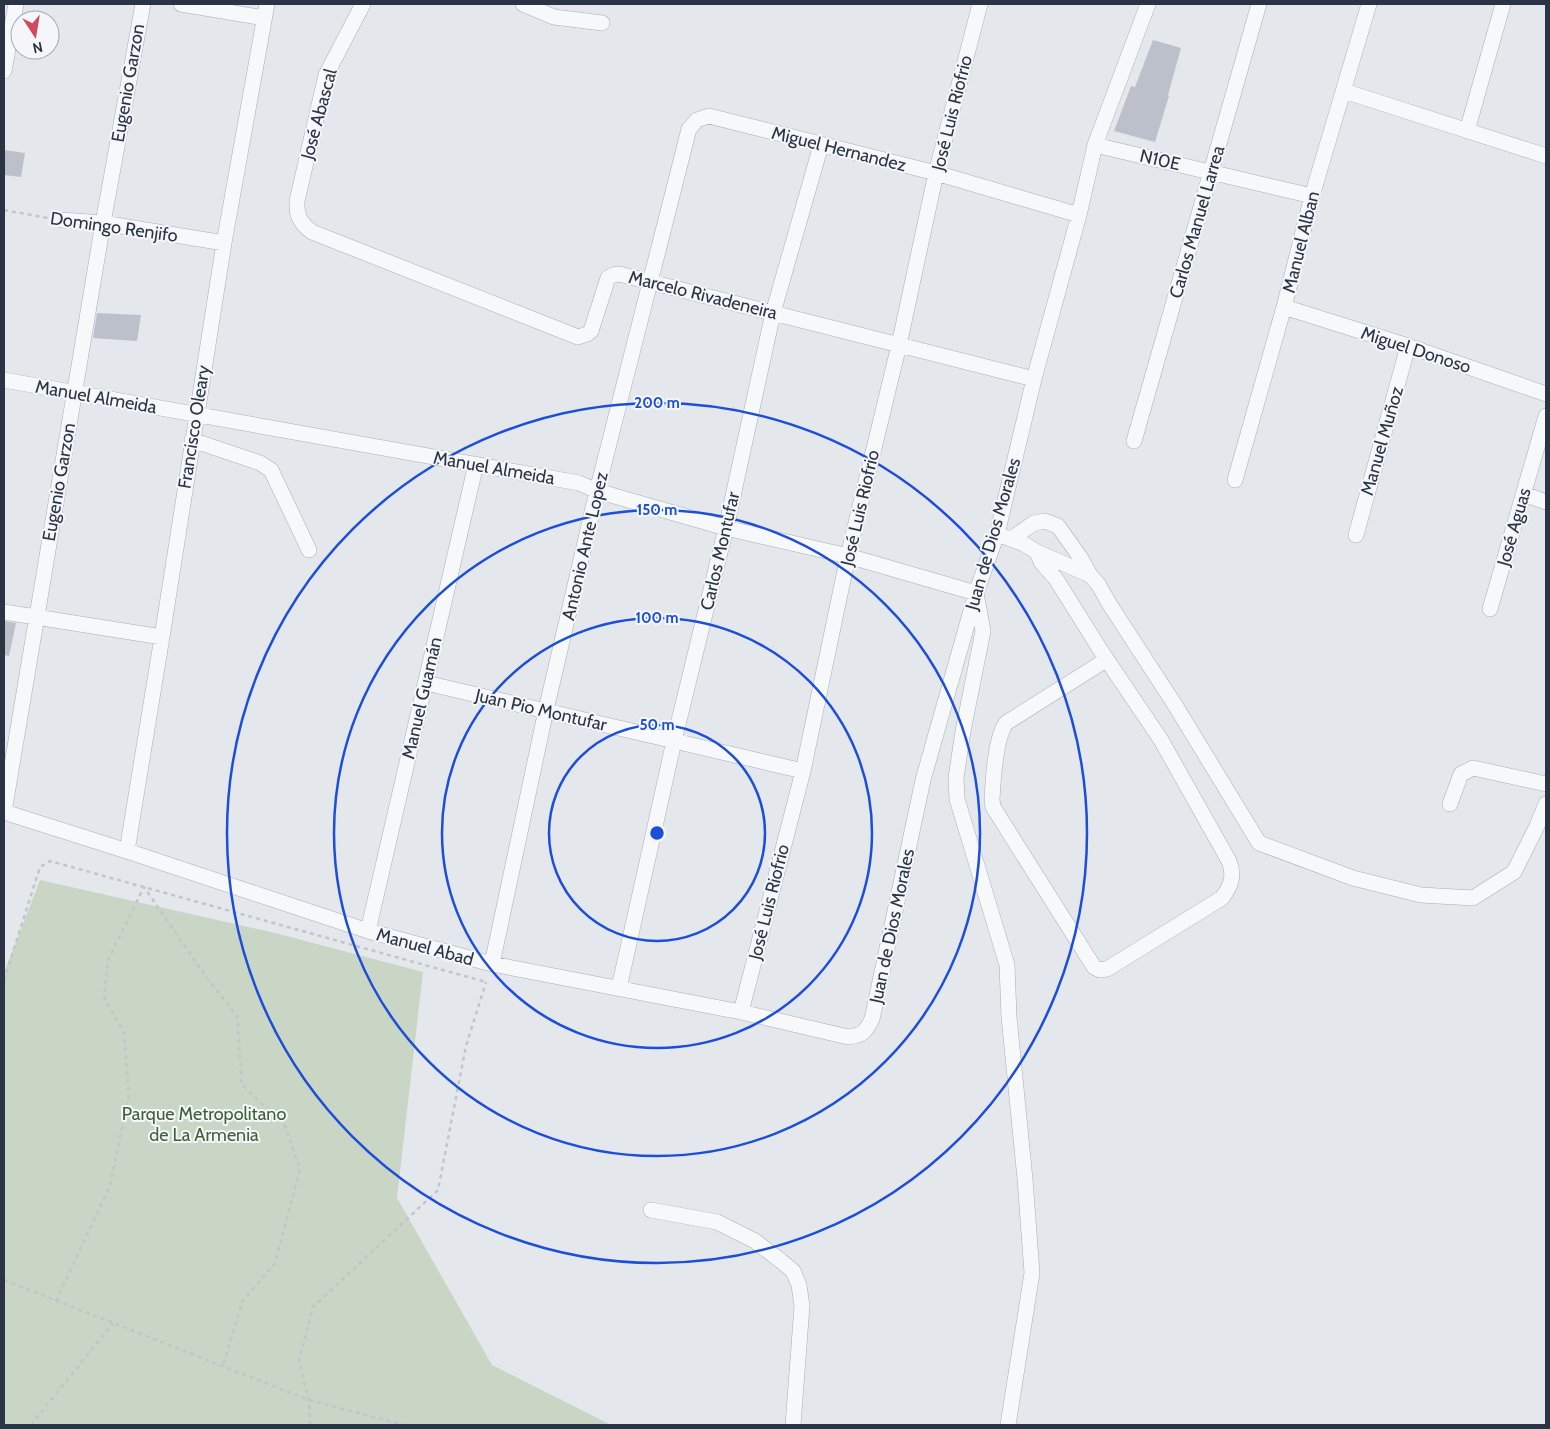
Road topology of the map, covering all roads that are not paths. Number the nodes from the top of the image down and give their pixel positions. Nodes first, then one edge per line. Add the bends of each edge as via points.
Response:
1 (16, 4) edge
2 (142, 4) edge
3 (181, 4) edge
4 (364, 4) edge
5 (524, 4) edge
6 (980, 4) edge
7 (1148, 4) edge
8 (1259, 4) edge
9 (1369, 4) edge
10 (1504, 4) edge
11 (266, 11) edge
12 (602, 23) dead end
13 (6, 41) edge
14 (4, 71) edge
15 (1344, 91) junction
16 (689, 130) joint
17 (1467, 131) junction
18 (821, 145) junction
19 (1096, 145) junction
20 (1546, 156) edge
21 (1211, 172) junction
22 (936, 173) junction
23 (1312, 196) junction
24 (297, 201) joint
25 (1079, 215) junction
26 (62, 220) road end
27 (103, 223) junction
28 (224, 243) junction
29 (649, 282) junction
30 (1284, 307) junction
31 (773, 313) junction
32 (899, 345) junction
33 (1408, 346) junction
34 (1034, 379) junction
35 (4, 380) edge
36 (74, 393) junction
37 (1546, 394) edge
38 (196, 414) junction
39 (1546, 416) edge
40 (192, 440) junction
41 (1134, 441) dead end
42 (476, 464) junction
43 (1235, 480) dead end
44 (597, 491) junction
45 (1524, 494) junction
46 (1546, 502) edge
47 (726, 528) junction
48 (1356, 535) dead end
49 (1004, 536) junction
50 (309, 550) dead end
51 (1037, 552) junction
52 (848, 556) junction
53 (1090, 575) junction
54 (976, 593) junction
55 (1490, 610) dead end
56 (4, 612) edge
57 (36, 617) junction
58 (162, 637) junction
59 (1106, 660) junction
60 (426, 683) junction
61 (546, 710) junction
62 (674, 741) junction
63 (803, 771) junction
64 (1546, 784) edge
65 (1450, 804) dead end
66 (1546, 804) edge
67 (4, 812) edge
68 (127, 851) junction
69 (368, 931) junction
70 (492, 964) junction
71 (618, 988) junction
72 (741, 1012) junction
73 (858, 1036) joint
74 (651, 1210) dead end
75 (793, 1425) edge
76 (1008, 1425) edge

1 - 13 street
2 - 27 street, Eugenio Garzon
3 - 11 street
4 - 24 street, José Abascal via 326,75
5 - 12 street via 554,17
6 - 22 street, José Luis Riofrio
7 - 19 street, Juan de Dios Morales
8 - 21 street, Carlos Manuel Larrea
9 - 15 street, Manuel Alban
10 - 17 street
11 - 28 street, Francisco Oleary
13 - 14 street
15 - 17 street
15 - 23 street, Manuel Alban
16 - 18 street, Miguel Hernandez via 697,120 709,116
16 - 29 street, Antonio Ante Lopez
17 - 20 street
18 - 22 street, Miguel Hernandez
18 - 31 street, Carlos Montufar
19 - 21 street, N10E
19 - 25 street, Juan de Dios Morales
21 - 23 street, N10E
21 - 41 street, Carlos Manuel Larrea
22 - 25 street, Miguel Hernandez
22 - 32 street, José Luis Riofrio
23 - 30 street, Manuel Alban
24 - 29 street, Marcelo Rivadeneira via 299,219 312,232 578,337 591,331 608,278 620,274
25 - 34 street, Juan de Dios Morales
26 - 27 street, Domingo Renjifo
27 - 28 street, Domingo Renjifo
27 - 36 street, Eugenio Garzon
28 - 38 street, Francisco Oleary
29 - 31 street, Marcelo Rivadeneira
29 - 44 street, Antonio Ante Lopez
30 - 33 street, Miguel Donoso
30 - 43 street, Manuel Alban
31 - 32 street, Marcelo Rivadeneira
31 - 47 street, Carlos Montufar
32 - 34 street, Marcelo Rivadeneira
32 - 52 street, José Luis Riofrio
33 - 37 street, Miguel Donoso
33 - 48 street, Manuel Muñoz
34 - 49 street, Juan de Dios Morales
35 - 36 street, Manuel Almeida
36 - 38 street, Manuel Almeida
36 - 57 street, Eugenio Garzon
38 - 40 street, Francisco Oleary
38 - 42 street, Manuel Almeida
39 - 45 street, José Aguas
40 - 50 street via 260,463 271,470
40 - 58 street, Francisco Oleary
42 - 44 street, Manuel Almeida via 579,483
42 - 60 street, Manuel Guamán
44 - 47 street, Manuel Almeida
44 - 61 street, Antonio Ante Lopez
45 - 46 street
45 - 55 street, José Aguas
47 - 52 street, Manuel Almeida
47 - 62 street, Carlos Montufar
49 - 51 street
49 - 53 street via 1046,520 1058,526
49 - 54 street, Juan de Dios Morales
51 - 53 street
51 - 59 street
52 - 54 street, Manuel Almeida
52 - 63 street, José Luis Riofrio
53 - 66 street via 1180,713 1259,843 1363,880 1421,895 1473,898 1514,872
54 - 73 street, Juan de Dios Morales via 923,780 872,1019 866,1031
54 - 76 street via 983,631 956,778 957,799 1007,965 1032,1273
56 - 57 street
57 - 58 street
57 - 67 street, Eugenio Garzon
58 - 68 street, Francisco Oleary
59 - 59 street via 1006,723 1002,728 992,785 993,806 1094,967 1100,970 1107,969 1222,898 1230,888 1233,876 1229,861 1161,740
60 - 61 street, Juan Pio Montufar
60 - 69 street, Manuel Guamán
61 - 62 street, Juan Pio Montufar
61 - 70 street, Antonio Ante Lopez
62 - 63 street, Juan Pio Montufar
62 - 71 street, Carlos Montufar
63 - 72 street, José Luis Riofrio
64 - 65 street via 1473,768 1461,774
67 - 68 street, Manuel Abad
68 - 69 street, Manuel Abad
69 - 70 street, Manuel Abad
70 - 71 street, Manuel Abad
71 - 72 street, Manuel Abad
72 - 73 street, Manuel Abad via 848,1037
74 - 75 street via 717,1222 754,1241 793,1271 799,1284 802,1306

